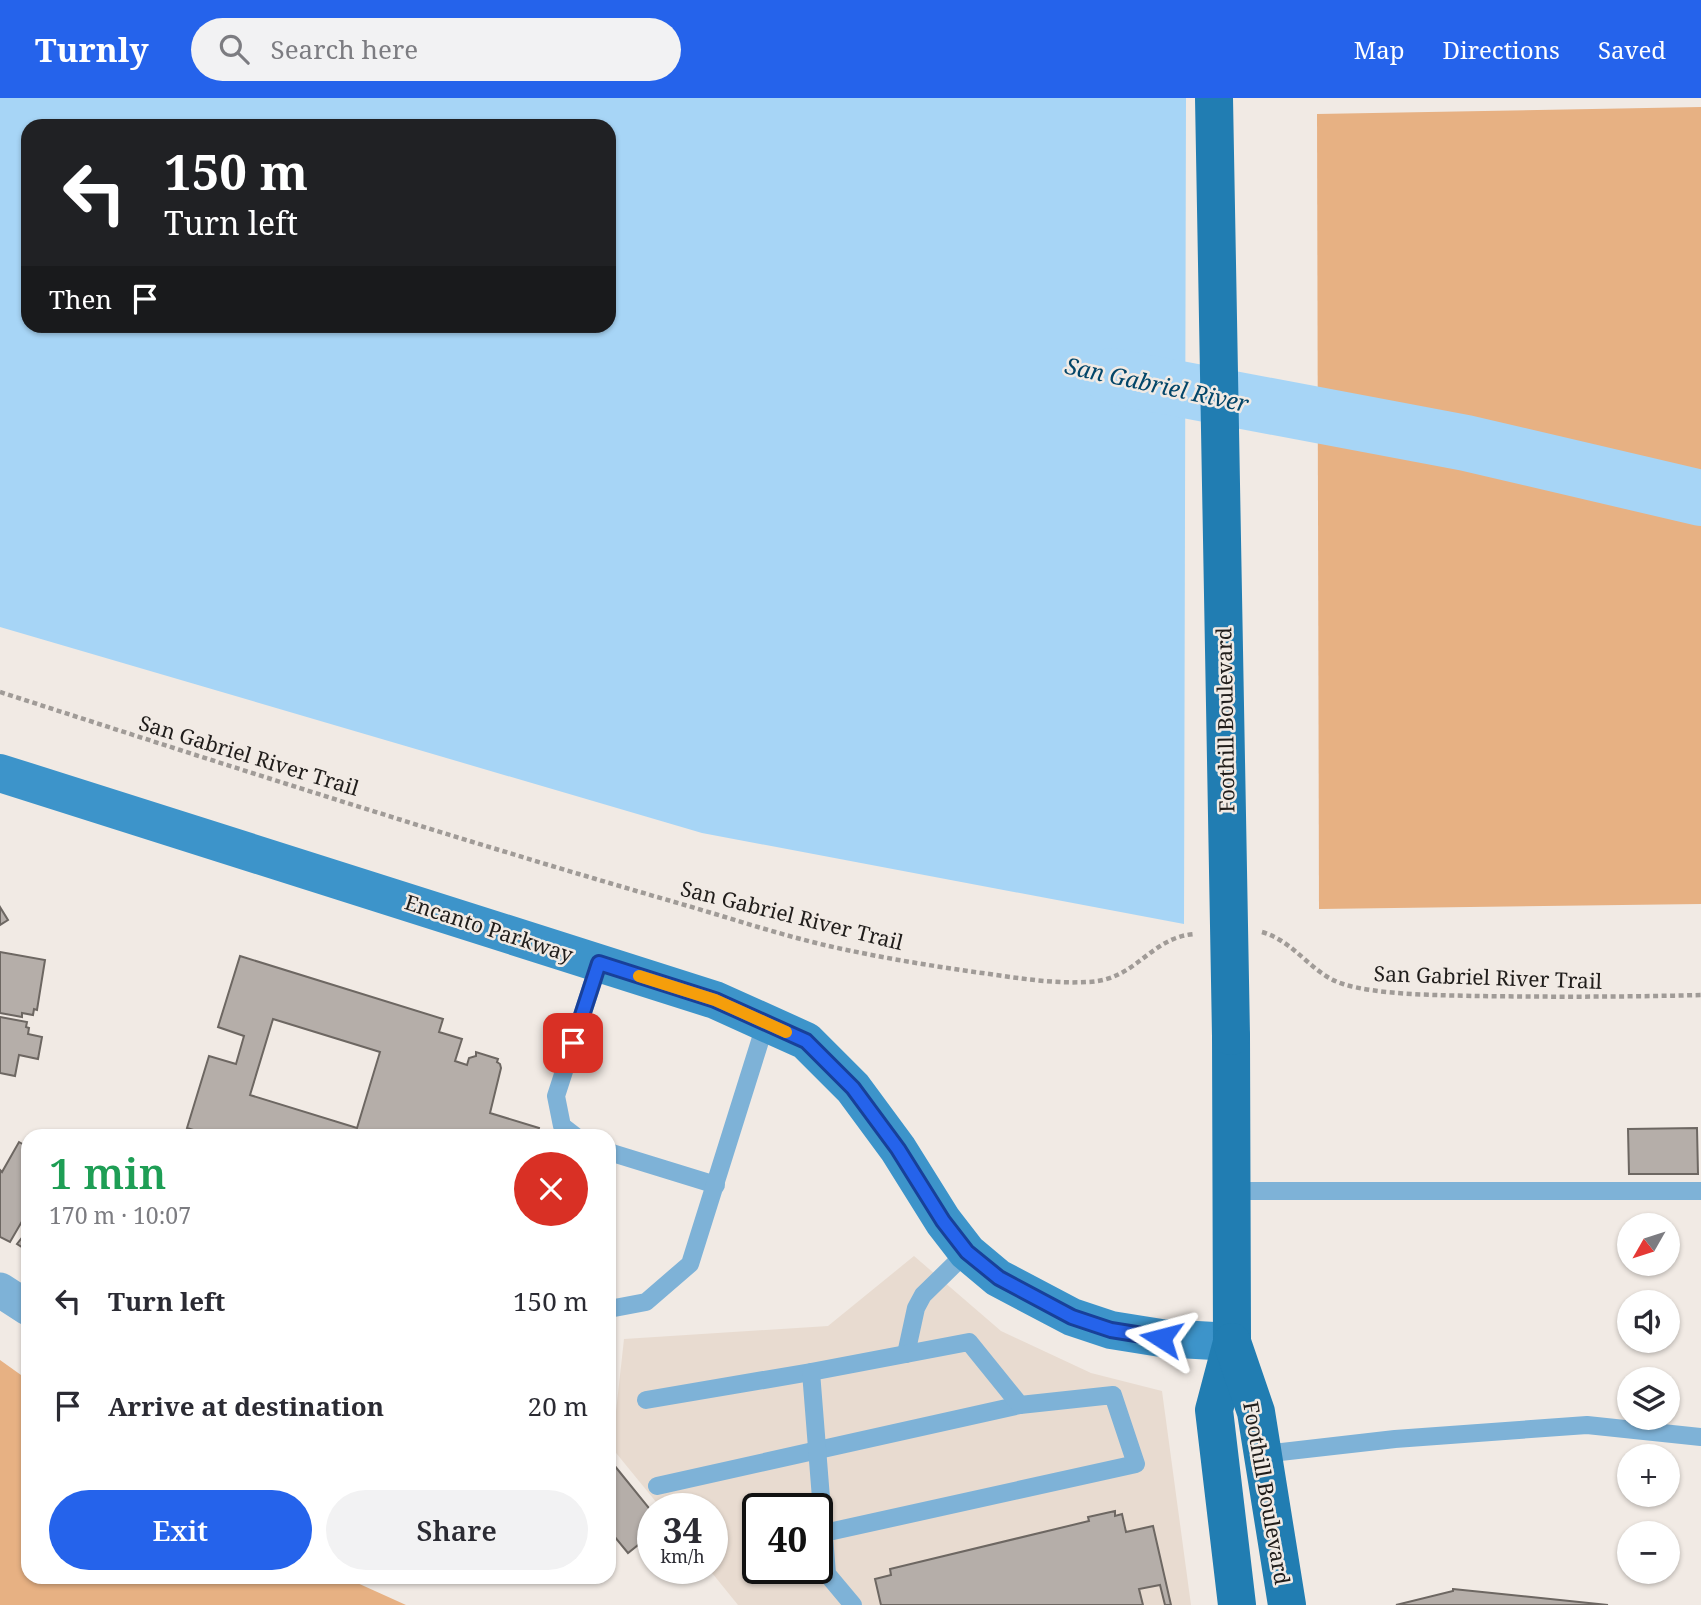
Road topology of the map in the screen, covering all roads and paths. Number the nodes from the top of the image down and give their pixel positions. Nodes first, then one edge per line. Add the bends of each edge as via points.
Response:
1 (1214, 98) edge
2 (0, 692) edge
3 (0, 773) edge
4 (1259, 932) dead end
5 (1201, 934) dead end
6 (599, 963) junction
7 (1701, 995) edge
8 (766, 1022) junction
9 (566, 1129) edge
10 (616, 1154) edge
11 (716, 1185) junction
12 (1231, 1191) junction
13 (1701, 1191) edge
14 (967, 1252) junction
15 (0, 1290) edge
16 (21, 1304) edge
17 (616, 1308) edge
18 (1232, 1342) junction
19 (906, 1354) junction
20 (811, 1372) junction
21 (646, 1400) dead end
22 (1020, 1405) junction
23 (1701, 1437) edge
24 (817, 1448) junction
25 (1263, 1454) junction
26 (657, 1486) dead end
27 (821, 1493) edge
28 (833, 1531) edge
29 (833, 1580) edge
30 (853, 1605) edge
31 (1237, 1605) edge
32 (1287, 1605) edge

1 - 12 main road, Foothill Boulevard, bridge
2 - 5 path, San Gabriel River Trail via 600,880 850,951 1046,981 1090,982 1114,978 1157,947
3 - 6 street, Encanto Parkway
4 - 7 path, San Gabriel River Trail via 1286,942 1327,976 1359,988 1440,995
6 - 8 street, Encanto Parkway via 715,1000
6 - 9 lane via 555,1096
8 - 11 lane
8 - 14 street, Encanto Parkway via 806,1041 853,1088
10 - 11 lane
11 - 17 lane via 690,1264 646,1302
12 - 13 lane
12 - 18 main road, Foothill Boulevard
14 - 18 street, Encanto Parkway via 999,1278 1072,1317 1111,1330 1161,1338
14 - 19 lane via 923,1296
15 - 16 street
18 - 25 main road, Foothill Boulevard via 1256,1412
18 - 31 main road, Foothill Boulevard via 1214,1410
19 - 20 lane
19 - 22 lane via 969,1342
20 - 21 lane
20 - 24 lane
22 - 24 lane
22 - 28 lane via 1113,1395 1136,1464
23 - 25 lane via 1587,1425 1395,1438
24 - 26 lane
24 - 27 lane
25 - 32 main road, Foothill Boulevard
29 - 30 lane

